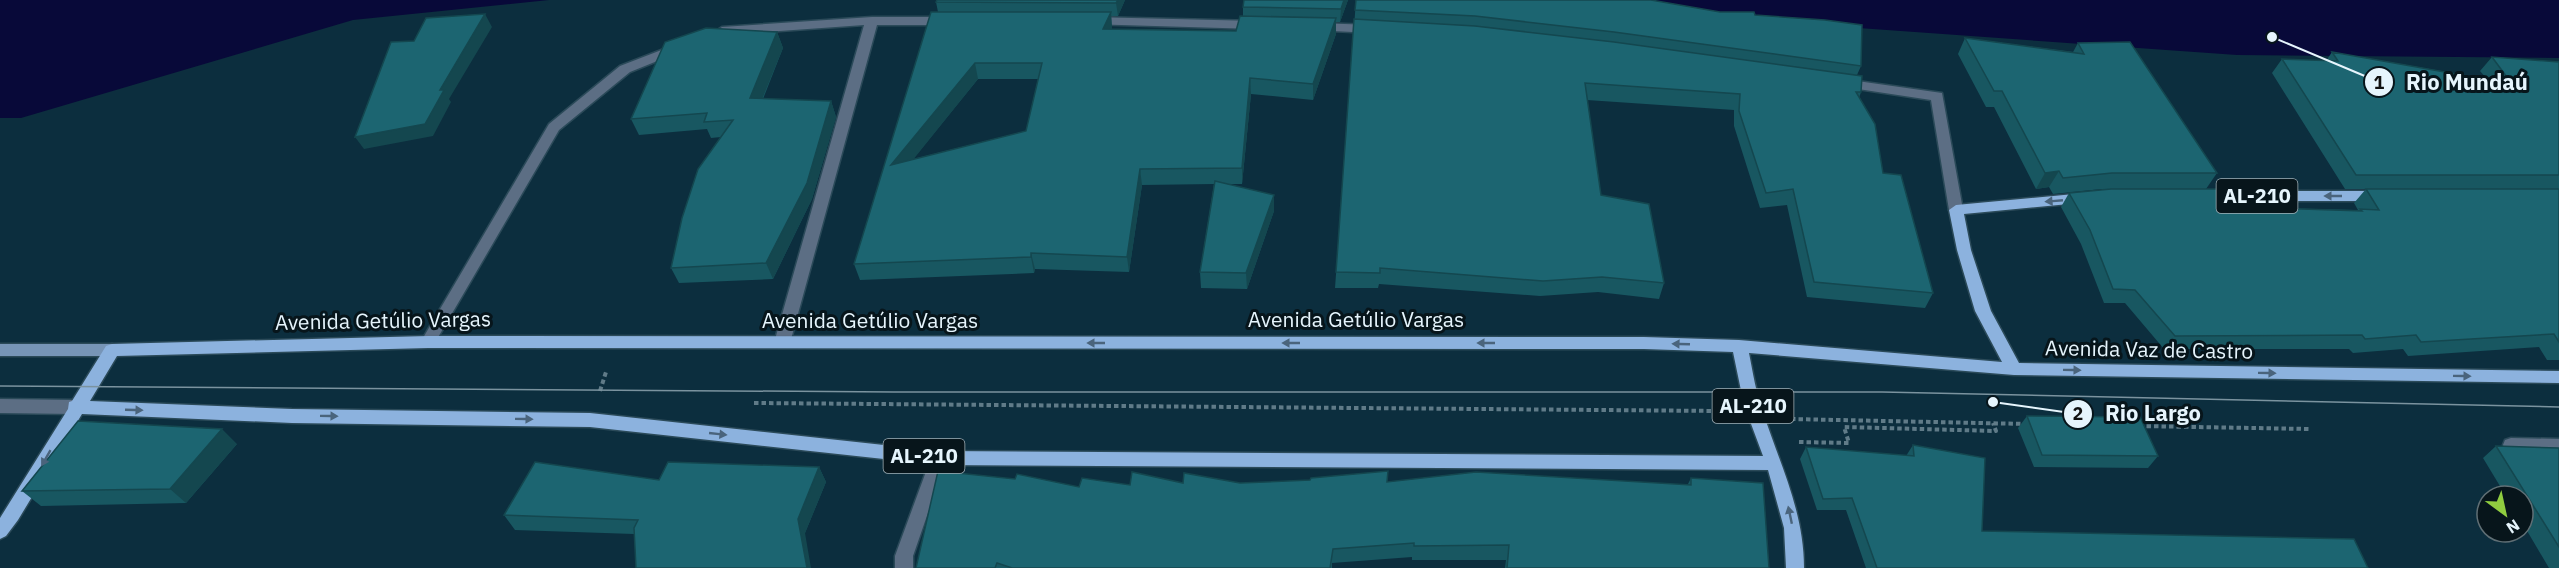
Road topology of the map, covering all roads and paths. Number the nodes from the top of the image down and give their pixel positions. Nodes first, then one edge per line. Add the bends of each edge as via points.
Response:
1 (872, 21) junction
2 (965, 21) edge
3 (1082, 21) edge
4 (1265, 26) edge
5 (1299, 27) edge
6 (1392, 30) edge
7 (706, 36) edge
8 (686, 44) edge
9 (1832, 82) edge
10 (2102, 196) edge
11 (2196, 196) edge
12 (2395, 196) edge
13 (1956, 210) junction
14 (428, 342) junction
15 (615, 343) junction
16 (782, 343) junction
17 (1739, 346) junction
18 (0, 350) edge
19 (112, 350) junction
20 (2014, 369) junction
21 (2559, 377) edge
22 (751, 404) dead end
23 (0, 406) edge
24 (75, 407) junction
25 (1754, 411) junction
26 (1788, 419) dead end
27 (590, 420) junction
28 (1993, 423) junction
29 (2028, 424) edge
30 (2134, 426) edge
31 (2309, 429) dead end
32 (1766, 442) junction
33 (2511, 445) edge
34 (2559, 446) edge
35 (939, 458) junction
36 (1775, 463) junction
37 (0, 531) edge
38 (904, 568) edge
39 (1795, 568) edge

1 - 2 street
1 - 7 street
1 - 16 street
3 - 4 street
5 - 6 street
8 - 14 street via 625,69 554,127
9 - 13 street via 1937,96
10 -> 13 main road
12 -> 11 main road, AL-210
13 - 20 main road via 1983,311
14 - 15 main road, Avenida Getúlio Vargas
14 - 19 main road, Avenida Getúlio Vargas
15 - 16 main road, Avenida Getúlio Vargas
15 - 27 path
17 -> 16 main road, Avenida Getúlio Vargas via 1467,342
17 - 20 main road, Avenida Vaz de Castro
17 - 25 main road, AL-210
18 - 19 main road, Avenida Getúlio Vargas
19 - 24 main road
20 -> 21 main road, Avenida Vaz de Castro
22 - 25 path
23 - 24 street
24 -> 27 main road, AL-210 via 304,416
24 -> 37 main road
25 - 32 main road, AL-210
26 - 28 path
27 -> 35 main road, AL-210
28 - 29 path
28 - 32 path via 1996,431 1844,427 1849,443
30 - 31 path
32 - 36 main road, AL-210
33 - 34 street
35 - 36 main road, AL-210
35 - 38 street via 904,556
39 -> 36 main road via 1797,547

